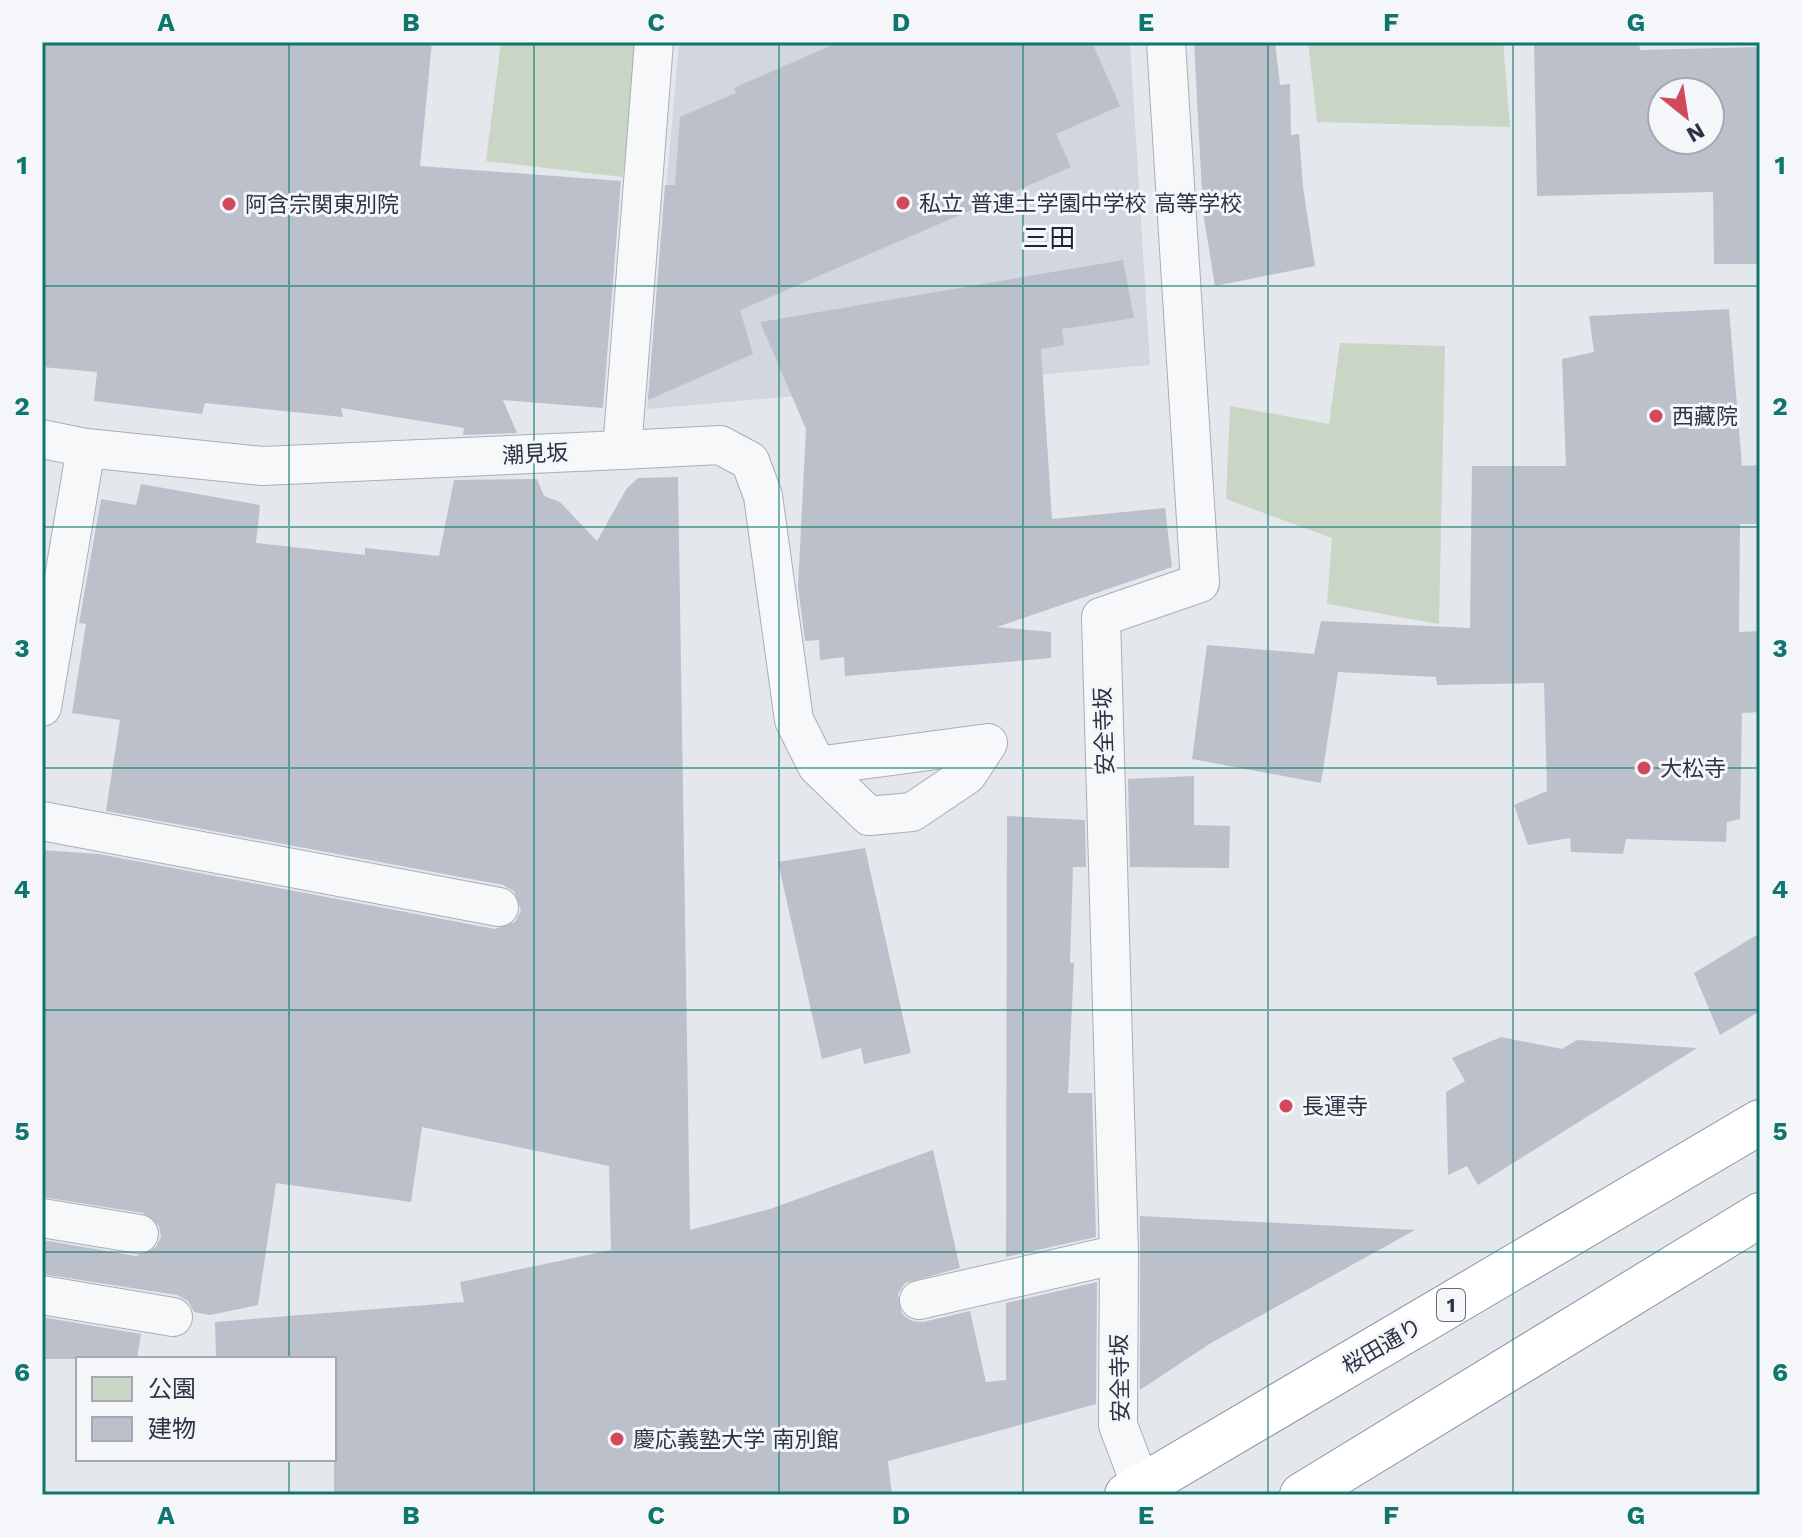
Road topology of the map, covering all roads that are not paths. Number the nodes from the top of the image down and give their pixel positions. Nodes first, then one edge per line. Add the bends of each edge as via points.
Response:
1 (654, 42) edge
2 (1166, 42) edge
3 (42, 439) edge
4 (86, 448) junction
5 (622, 450) junction
6 (42, 707) edge
7 (817, 766) dead end
8 (42, 821) edge
9 (499, 907) dead end
10 (1760, 1122) edge
11 (1760, 1215) edge
12 (42, 1218) edge
13 (139, 1234) dead end
14 (1119, 1254) junction
15 (42, 1295) edge
16 (919, 1300) dead end
17 (173, 1317) dead end
18 (1134, 1491) edge
19 (1302, 1495) edge

1 - 5 lane
2 - 14 lane, 安全寺坂 via 1200,583 1101,617
3 - 4 lane, 潮見坂
4 - 5 lane, 潮見坂 via 263,466
4 - 6 lane
5 - 7 lane, 潮見坂 via 720,445 750,461 763,496 794,720
8 - 9 lane
10 - 18 highway, 桜田通り / 1
11 - 19 highway
12 - 13 lane
14 - 16 lane
14 - 18 lane, 安全寺坂 via 1118,1425
15 - 17 lane

